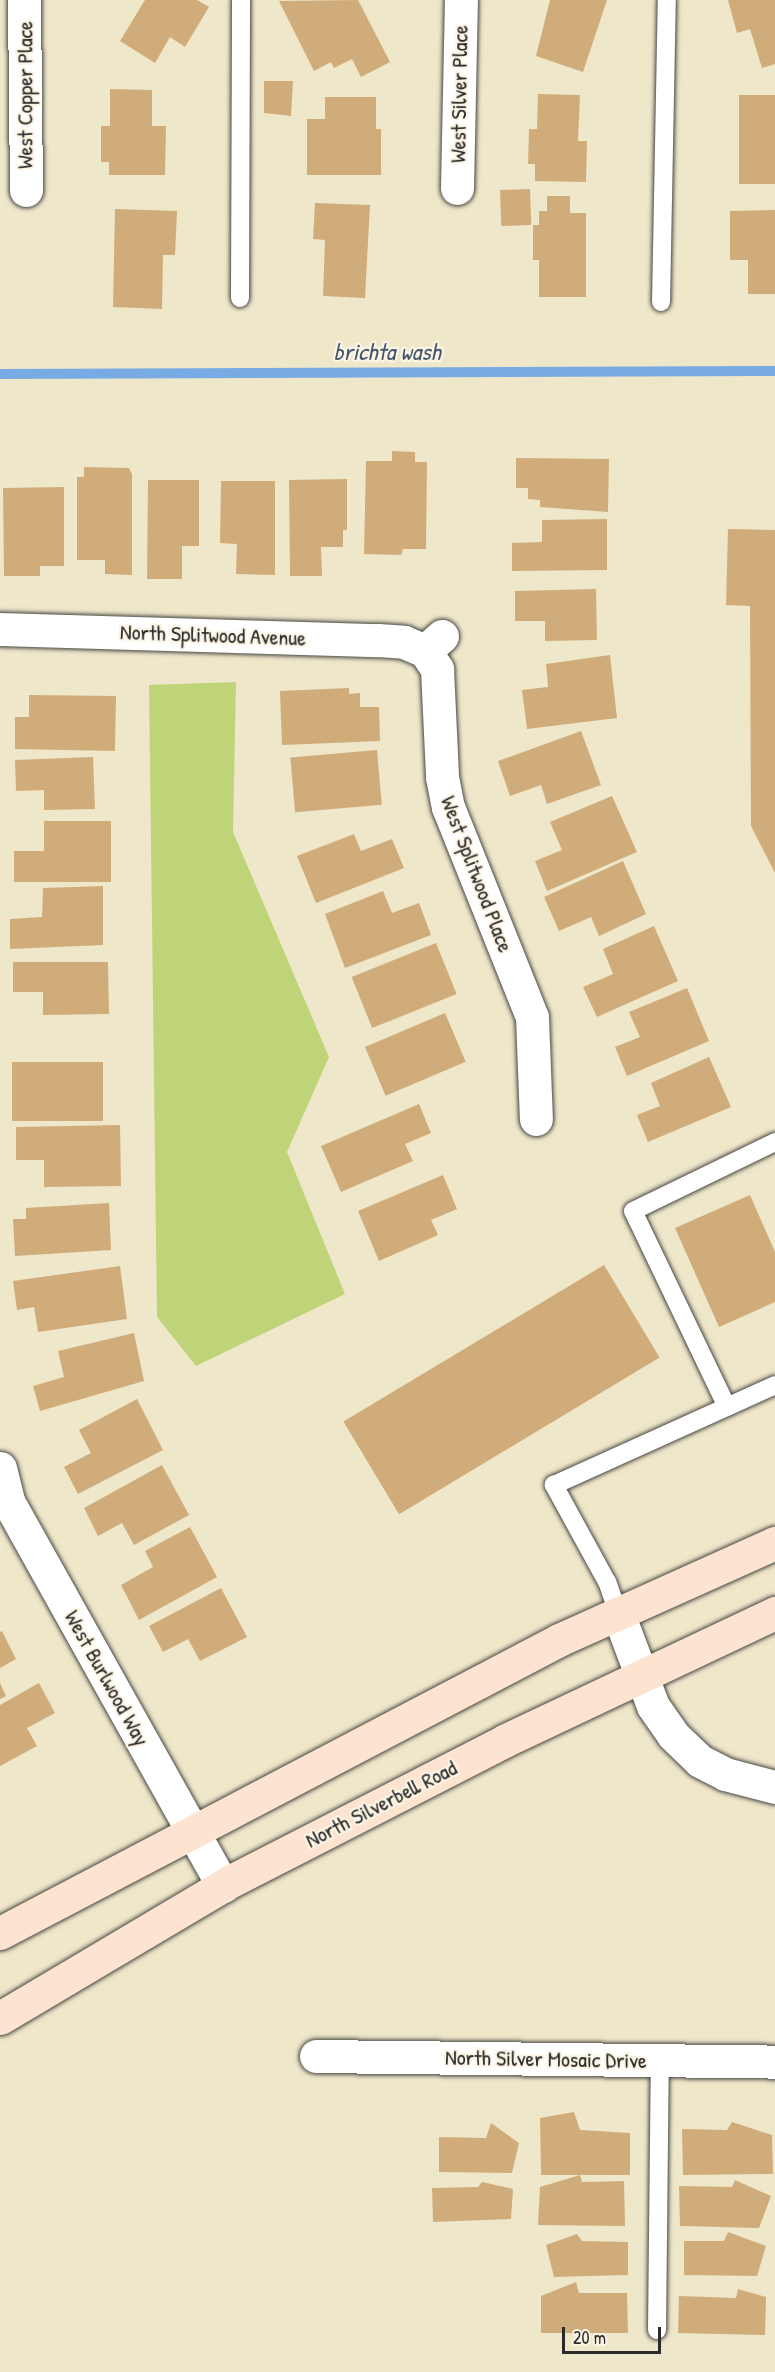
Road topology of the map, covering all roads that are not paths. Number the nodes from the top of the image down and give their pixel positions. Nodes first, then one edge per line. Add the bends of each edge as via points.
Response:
1 (24, 0) edge
2 (242, 0) edge
3 (461, 0) edge
4 (667, 0) edge
5 (457, 188) dead end
6 (26, 190) dead end
7 (240, 298) dead end
8 (661, 302) dead end
9 (0, 629) edge
10 (433, 643) joint
11 (537, 1119) dead end
12 (775, 1142) edge
13 (775, 1385) edge
14 (728, 1407) junction
15 (0, 1468) edge
16 (775, 1543) edge
17 (775, 1613) edge
18 (619, 1616) junction
19 (641, 1678) junction
20 (775, 1787) edge
21 (192, 1830) junction
22 (223, 1886) junction
23 (0, 1932) edge
24 (0, 2018) edge
25 (316, 2056) dead end
26 (660, 2061) junction
27 (775, 2062) edge
28 (657, 2330) dead end

1 - 6 street, West Copper Place
2 - 7 lane
3 - 5 street, West Silver Place
4 - 8 lane
9 - 10 street, North Splitwood Avenue
10 - 11 street, West Splitwood Place via 442,777 448,807 532,1017
12 - 14 lane via 633,1211
13 - 14 lane
14 - 18 lane via 555,1485 607,1582
15 - 21 street, West Burlwood Way via 9,1503
16 - 18 main road
17 - 19 main road, North Silverbell Road
18 - 19 street
18 - 21 main road via 559,1640
19 - 20 street via 673,1736 700,1761 725,1774
19 - 22 main road, North Silverbell Road via 504,1742
21 - 22 street, West Burlwood Way
21 - 23 main road
22 - 24 main road, North Silverbell Road
25 - 26 street, North Silver Mosaic Drive
26 - 27 street, North Silver Mosaic Drive
26 - 28 lane

